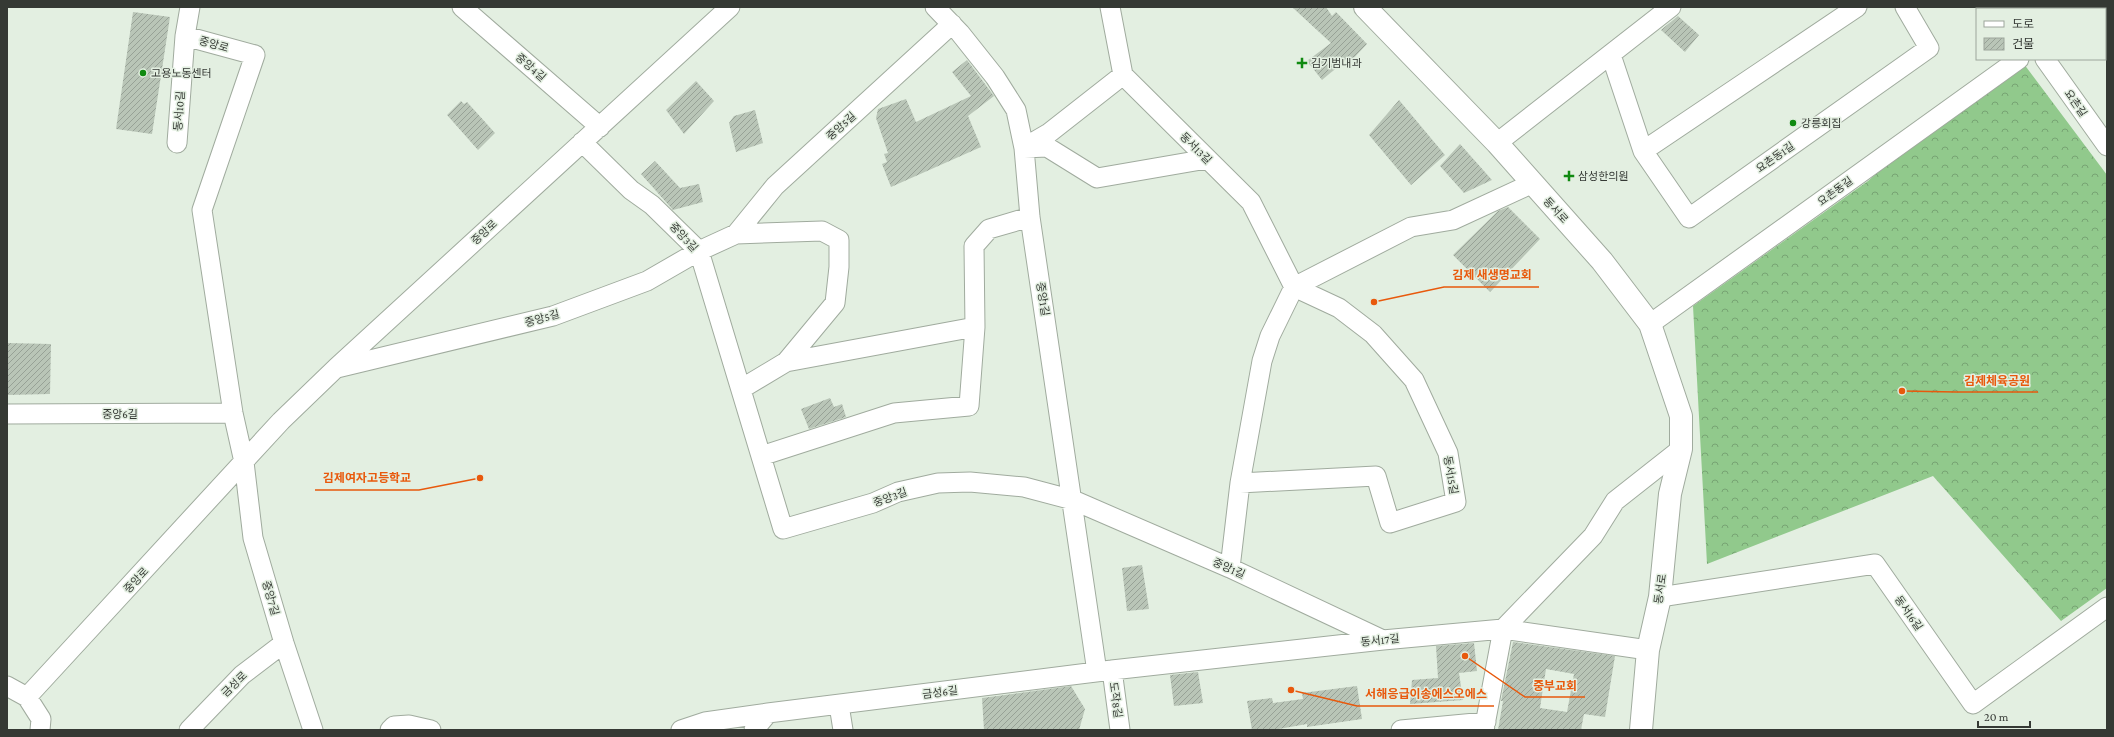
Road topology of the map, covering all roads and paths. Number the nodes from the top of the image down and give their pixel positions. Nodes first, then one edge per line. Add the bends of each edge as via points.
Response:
1 (190, 7) edge
2 (462, 7) edge
3 (730, 7) edge
4 (935, 7) edge
5 (1110, 7) edge
6 (1365, 7) edge
7 (1671, 7) edge
8 (1857, 7) edge
9 (1905, 7) edge
10 (952, 24) junction
11 (185, 36) junction
12 (1611, 55) junction
13 (2018, 60) edge
14 (2046, 60) edge
15 (1123, 75) junction
16 (600, 127) junction
17 (582, 142) junction
18 (177, 143) dead end
19 (1497, 143) junction
20 (2107, 146) edge
21 (1024, 148) junction
22 (1643, 151) junction
23 (1207, 159) junction
24 (1533, 183) junction
25 (1030, 217) junction
26 (736, 234) junction
27 (699, 252) junction
28 (1294, 287) junction
29 (1650, 324) junction
30 (975, 327) junction
31 (786, 362) junction
32 (336, 368) junction
33 (741, 389) junction
34 (233, 413) junction
35 (7, 414) edge
36 (1681, 449) junction
37 (761, 456) junction
38 (244, 462) junction
39 (1240, 483) junction
40 (1073, 500) junction
41 (1230, 568) junction
42 (1660, 597) junction
43 (2107, 607) edge
44 (1503, 629) junction
45 (1383, 640) junction
46 (284, 643) junction
47 (1648, 650) junction
48 (1104, 671) junction
49 (7, 686) edge
50 (27, 697) junction
51 (839, 705) junction
52 (768, 713) junction
53 (306, 726) edge
54 (1485, 726) edge
55 (40, 730) edge
56 (189, 730) edge
57 (390, 730) edge
58 (430, 730) edge
59 (681, 730) edge
60 (754, 730) edge
61 (843, 730) edge
62 (1120, 730) edge
63 (1401, 730) edge
64 (1641, 730) edge

1 - 11 street, 동서10길
2 - 16 street, 중앙4길
3 - 16 street, 중앙로
4 - 10 street, 중앙1길
5 - 15 street
6 - 19 main road, 동서로
7 - 12 street
8 - 22 street
9 - 22 street, 요촌동1길 via 1929,48 1689,218
10 - 21 street, 중앙1길 via 995,77 1016,110
10 - 26 street, 중앙5길 via 775,186
11 - 18 street, 동서10길
11 - 34 street, 중앙로 via 255,55 202,210
12 - 19 street
12 - 22 street, 요촌동1길
13 - 29 street, 요촌동길
14 - 20 street, 요촌길
15 - 21 street via 1049,133
15 - 23 street, 동서13길
16 - 17 street, 중앙로
17 - 27 street, 중앙3길 via 631,190 652,204
17 - 32 street, 중앙로
19 - 24 main road, 동서로
21 - 23 street via 1047,147 1097,178
21 - 25 street, 중앙1길
23 - 28 street, 동서13길 via 1251,202
24 - 28 street via 1453,220 1411,227
24 - 29 main road, 동서로 via 1602,261
25 - 30 street via 989,229 974,246
25 - 40 street, 중앙1길
26 - 27 street, 중앙5길
26 - 31 street, 중앙5길 via 822,231 839,240 835,303
27 - 32 street, 중앙5길 via 647,281 554,316
27 - 33 street, 중앙3길
28 - 39 street via 1270,336 1262,361
28 - 39 street, 동서15길 via 1339,308 1373,334 1414,380 1448,453 1456,502 1390,523 1376,476
29 - 36 main road, 동서로 via 1681,416
30 - 31 street
30 - 37 street via 969,406 894,414
31 - 33 street
32 - 38 street, 중앙로
33 - 37 street, 중앙3길
34 - 35 street, 중앙6길
34 - 38 street, 중앙로
36 - 42 main road, 동서로 via 1670,494
36 - 44 street via 1615,501 1593,536
37 - 40 street, 중앙3길 via 783,529 873,503 898,492 938,483 970,482 1024,487
38 - 46 street, 중앙7길 via 253,538
38 - 50 street, 중앙로
39 - 41 street
40 - 41 street, 중앙1길
40 - 48 street, 중앙1길
41 - 45 street, 중앙1길
42 - 43 street, 동서16길 via 1875,564 1973,704
42 - 47 main road, 동서로
44 - 45 street, 동서17길
44 - 47 street, 동서17길
44 - 54 street
45 - 48 street, 동서17길
46 - 53 street, 중앙7길
46 - 56 street, 금성로 via 242,675
47 - 64 main road, 동서로
48 - 51 street, 금성6길
48 - 62 street, 도작8길
49 - 50 street
50 - 55 street via 41,719
51 - 52 street, 금성6길
51 - 61 street
52 - 59 street, 금성6길 via 705,722
52 - 60 street
54 - 63 street
57 - 58 street via 394,726 408,725

